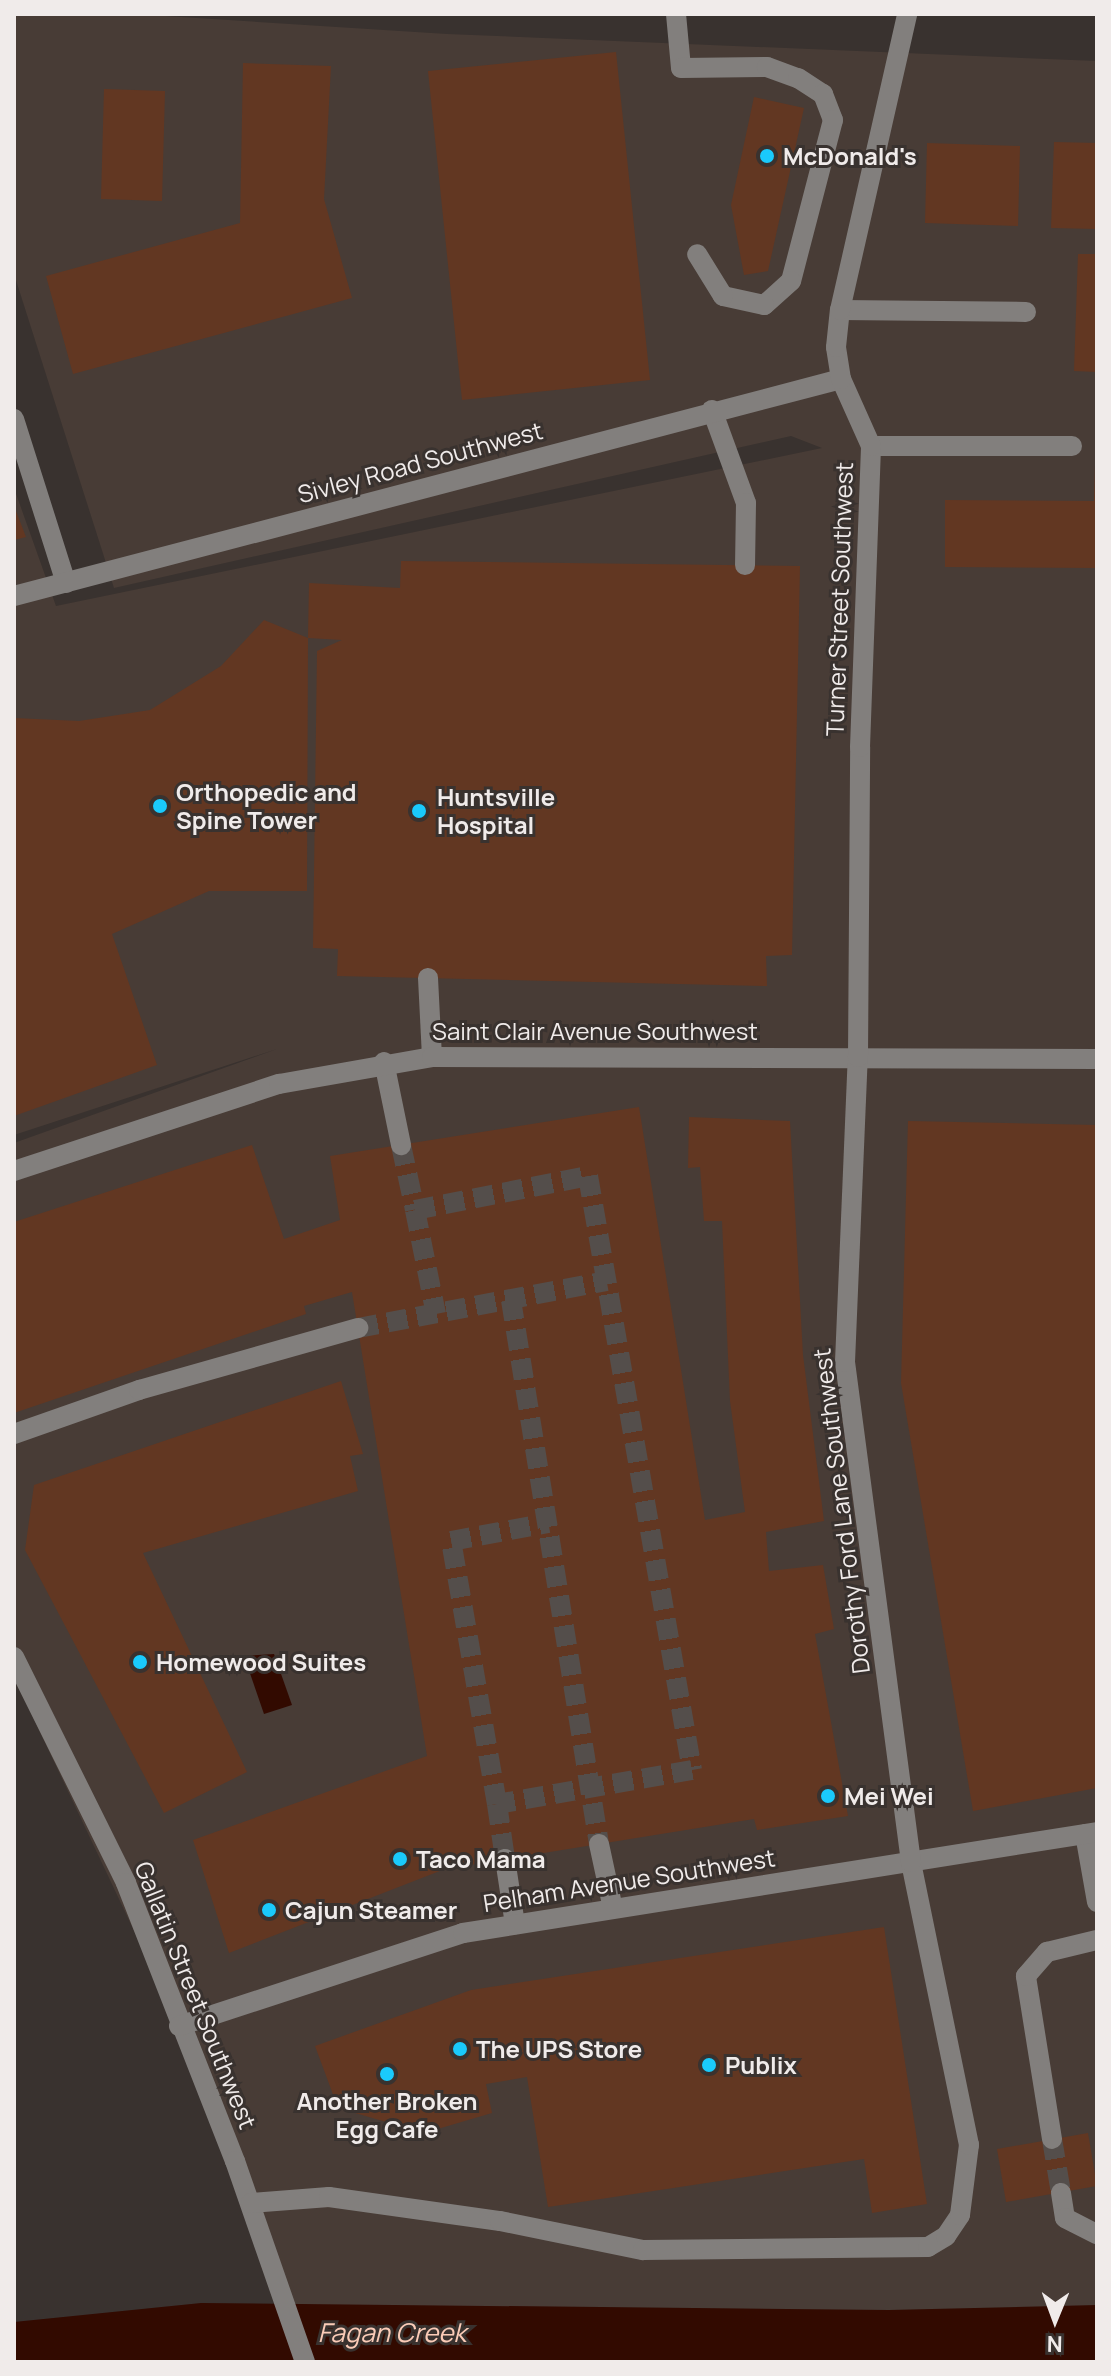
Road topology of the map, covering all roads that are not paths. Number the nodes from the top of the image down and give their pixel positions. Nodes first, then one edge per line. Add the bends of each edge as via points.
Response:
1 (676, 14) edge
2 (907, 14) edge
3 (697, 254) dead end
4 (840, 310) junction
5 (1026, 312) dead end
6 (841, 379) junction
7 (712, 410) junction
8 (14, 419) edge
9 (871, 446) junction
10 (1072, 446) dead end
11 (745, 565) dead end
12 (66, 583) junction
13 (14, 596) edge
14 (428, 978) dead end
15 (432, 1057) junction
16 (858, 1057) junction
17 (1097, 1059) edge
18 (384, 1062) junction
19 (401, 1145) tunnel mouth
20 (14, 1171) edge
21 (358, 1328) tunnel mouth
22 (14, 1434) edge
23 (14, 1657) edge
24 (1091, 1833) edge
25 (599, 1844) tunnel mouth
26 (505, 1859) tunnel mouth
27 (911, 1862) junction
28 (1097, 1902) edge
29 (613, 1909) junction
30 (515, 1924) junction
31 (1097, 1940) edge
32 (179, 2026) junction
33 (1052, 2139) tunnel mouth
34 (1061, 2193) tunnel mouth
35 (251, 2203) junction
36 (1097, 2234) edge
37 (305, 2362) edge

1 - 3 street via 681,68 767,67 788,74 823,94 833,120 791,281 764,305 723,296
2 - 4 street, Turner Street Southwest
4 - 5 street
4 - 6 street, Turner Street Southwest via 836,347
6 - 7 street, Sivley Road Southwest
6 - 9 street, Turner Street Southwest
7 - 11 street via 746,503
7 - 12 street, Sivley Road Southwest
8 - 12 street
9 - 10 street
9 - 16 street, Turner Street Southwest via 860,747
12 - 13 street, Sivley Road Southwest
14 - 15 street
15 - 16 street, Saint Clair Avenue Southwest
15 - 18 street, Saint Clair Avenue Southwest
16 - 17 street, Saint Clair Avenue Southwest
16 - 27 street, Dorothy Ford Lane Southwest via 845,1362
18 - 19 street
18 - 20 street, Saint Clair Avenue Southwest via 279,1084
21 - 22 street via 139,1390
23 - 32 street, Gallatin Street Southwest via 126,1883
24 - 27 street, Pelham Avenue Southwest
24 - 28 street
25 - 29 street
26 - 30 street
27 - 29 street, Pelham Avenue Southwest
27 - 35 street, Dorothy Ford Lane Southwest via 969,2145 960,2215 946,2236 928,2247 643,2250 500,2221 329,2197
29 - 30 street, Pelham Avenue Southwest
30 - 32 street, Pelham Avenue Southwest via 463,1933
31 - 33 street via 1047,1952 1026,1976
32 - 35 street, Gallatin Street Southwest
34 - 36 street via 1065,2218
35 - 37 street, Gallatin Street Southwest

